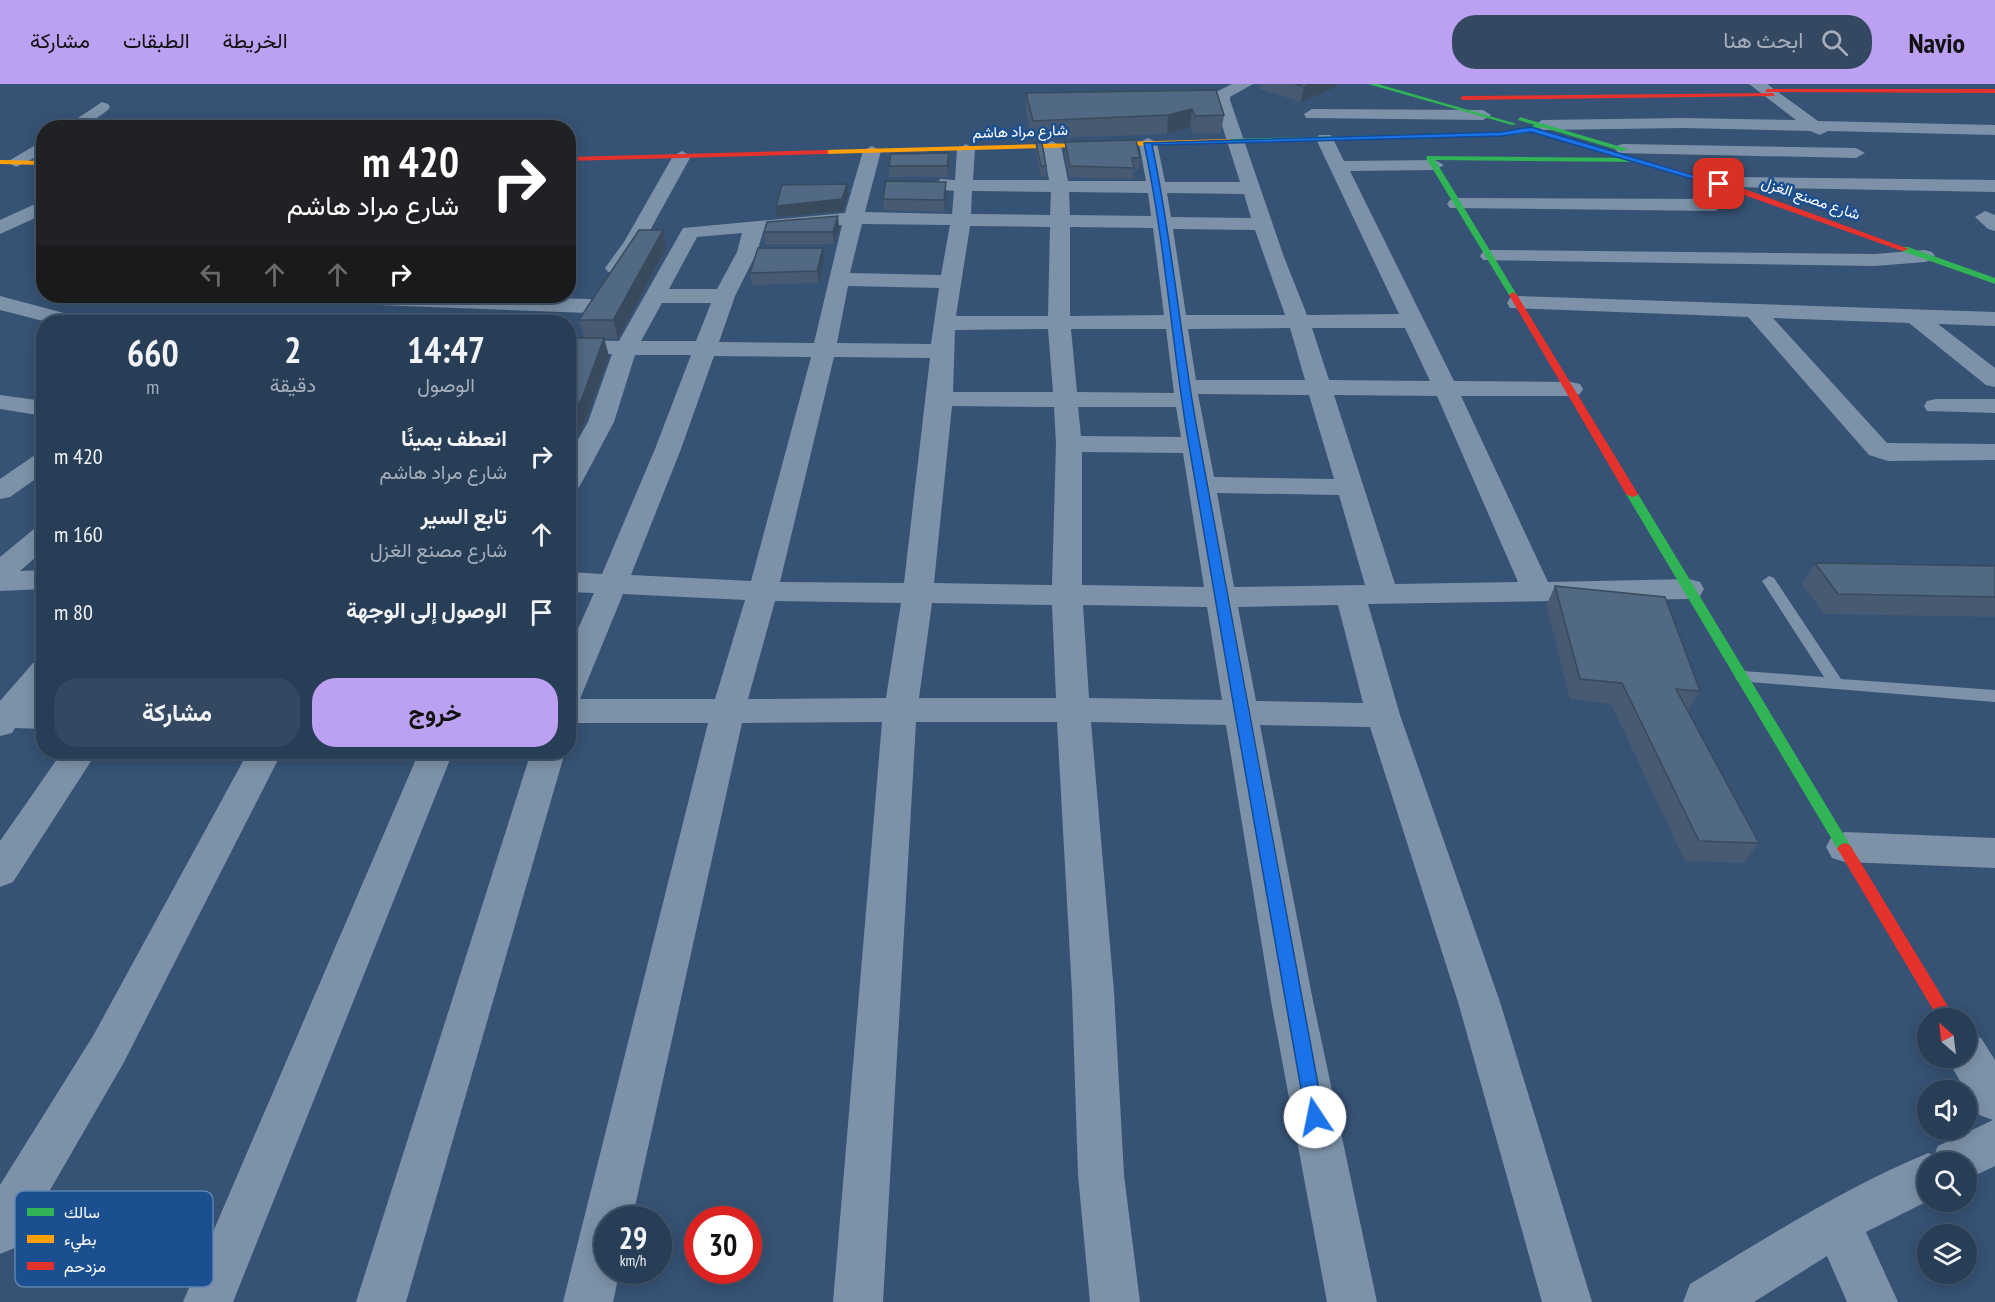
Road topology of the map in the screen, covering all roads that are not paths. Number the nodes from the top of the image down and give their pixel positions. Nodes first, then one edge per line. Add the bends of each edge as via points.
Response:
1 (1245, 84) edge
2 (1371, 84) edge
3 (1398, 84) edge
4 (1766, 90) edge
5 (1995, 91) edge
6 (1200, 99) edge
7 (1222, 99) junction
8 (1449, 101) junction
9 (102, 107) dead end
10 (1483, 115) junction
11 (83, 120) edge
12 (1537, 127) junction
13 (1817, 128) junction
14 (1995, 130) edge
15 (1412, 136) junction
16 (1325, 139) junction
17 (1236, 141) junction
18 (1148, 143) junction
19 (1052, 146) junction
20 (1927, 146) dead end
21 (1995, 147) edge
22 (1858, 148) junction
23 (36, 149) edge
24 (966, 149) junction
25 (1624, 149) junction
26 (872, 151) junction
27 (682, 156) junction
28 (576, 159) edge
29 (1638, 160) junction
30 (8, 162) edge
31 (1432, 162) junction
32 (36, 163) edge
33 (1339, 166) junction
34 (1738, 183) junction
35 (863, 184) junction
36 (886, 184) edge
37 (919, 185) edge
38 (963, 185) junction
39 (1900, 186) junction
40 (1995, 186) edge
41 (1060, 187) junction
42 (1157, 188) junction
43 (1251, 188) junction
44 (1457, 204) junction
45 (1715, 206) dead end
46 (36, 210) edge
47 (24, 216) junction
48 (36, 217) edge
49 (854, 219) junction
50 (961, 219) junction
51 (1061, 220) junction
52 (1161, 222) junction
53 (1263, 224) junction
54 (755, 225) junction
55 (0, 228) edge
56 (690, 232) junction
57 (633, 243) junction
58 (747, 252) junction
59 (768, 252) edge
60 (822, 252) edge
61 (844, 252) junction
62 (1490, 256) junction
63 (1925, 256) junction
64 (1995, 273) edge
65 (840, 279) junction
66 (1995, 281) edge
67 (950, 282) junction
68 (655, 296) junction
69 (724, 296) junction
70 (0, 303) edge
71 (44, 303) edge
72 (509, 303) edge
73 (1518, 303) junction
74 (589, 306) junction
75 (1754, 311) junction
76 (30, 312) junction
77 (42, 315) edge
78 (1914, 316) junction
79 (1995, 319) edge
80 (1413, 321) junction
81 (1059, 322) junction
82 (1299, 322) junction
83 (944, 323) junction
84 (1175, 323) junction
85 (10, 325) dead end
86 (576, 327) edge
87 (576, 346) edge
88 (705, 347) junction
89 (626, 348) junction
90 (824, 350) junction
91 (941, 351) junction
92 (1995, 380) edge
93 (1319, 388) junction
94 (1446, 389) junction
95 (1571, 389) junction
96 (1186, 393) junction
97 (940, 399) junction
98 (1067, 400) junction
99 (0, 402) edge
100 (1936, 406) dead end
101 (1995, 406) edge
102 (36, 408) edge
103 (1069, 444) junction
104 (1195, 445) junction
105 (1995, 452) edge
106 (36, 466) edge
107 (576, 467) edge
108 (1202, 485) junction
109 (1349, 487) junction
110 (0, 491) edge
111 (36, 542) edge
112 (0, 572) edge
113 (36, 579) edge
114 (0, 580) edge
115 (1769, 581) dead end
116 (576, 582) edge
117 (612, 583) junction
118 (1689, 589) junction
119 (763, 591) junction
120 (1350, 593) junction
121 (1383, 593) junction
122 (1538, 593) junction
123 (918, 594) junction
124 (1067, 595) junction
125 (1221, 597) junction
126 (576, 671) edge
127 (1743, 677) junction
128 (36, 680) edge
129 (1837, 685) junction
130 (1995, 696) edge
131 (1073, 710) junction
132 (576, 711) edge
133 (728, 711) junction
134 (900, 712) junction
135 (1241, 713) junction
136 (1383, 715) junction
137 (36, 717) edge
138 (2, 719) edge
139 (75, 759) edge
140 (261, 759) edge
141 (433, 759) edge
142 (546, 759) edge
143 (1845, 847) junction
144 (1995, 853) edge
145 (0, 872) edge
146 (1941, 1008) edge
147 (1976, 1068) edge
148 (1995, 1100) edge
149 (1995, 1142) edge
150 (1974, 1152) edge
151 (1917, 1182) edge
152 (23, 1191) edge
153 (15, 1205) edge
154 (611, 1206) edge
155 (1836, 1222) junction
156 (0, 1230) edge
157 (594, 1277) edge
158 (208, 1302) edge
159 (381, 1302) edge
160 (588, 1302) edge
161 (858, 1302) edge
162 (1115, 1302) edge
163 (1352, 1302) edge
164 (1567, 1302) edge
165 (1708, 1302) edge
166 (1873, 1302) edge

1 - 7 street via 1222,95
2 - 8 street, شارع مصنع الغزل
3 - 8 street, شارع مصنع الغزل
4 - 5 street
4 - 8 street
4 - 13 street
6 - 7 street
7 - 17 street
8 - 10 street, شارع مصنع الغزل
8 - 10 street via 1312,107
8 - 12 street, شارع مصنع الغزل
9 - 11 street
10 - 12 street, شارع مصنع الغزل
12 - 13 street via 1684,123
12 - 15 street, شارع مراد هاشم via 1514,133
12 - 25 street, شارع مصنع الغزل
12 - 29 street, شارع مصنع الغزل
13 - 14 street
13 - 22 street
15 - 16 street, شارع مراد هاشم
15 - 31 street
16 - 17 street, شارع مراد هاشم
16 - 33 street
17 - 18 street, شارع مراد هاشم
17 - 43 street
18 - 19 street, شارع مراد هاشم
18 - 42 street
19 - 24 street, شارع مراد هاشم
19 - 41 street
20 - 21 street
22 - 25 street
22 - 39 street
23 - 30 street
24 - 26 street, شارع مراد هاشم
24 - 38 street
25 - 34 street, شارع مصنع الغزل
26 - 27 street, شارع مراد هاشم
26 - 35 street
27 - 28 street, شارع مراد هاشم
27 - 57 street
29 - 31 street
29 - 63 street, شارع مصنع الغزل via 1736,189
30 - 32 street
31 - 33 street
31 - 44 street
33 - 80 street
34 - 39 street
34 - 64 street, شارع مصنع الغزل
35 - 36 street
35 - 49 street
37 - 38 street
38 - 41 street
38 - 50 street
39 - 40 street
41 - 42 street
41 - 51 street
42 - 43 street
42 - 52 street
43 - 53 street
44 - 45 street
44 - 62 street
46 - 47 street
47 - 48 street
47 - 55 street
49 - 50 street
49 - 54 street
49 - 61 street
50 - 51 street
50 - 67 street
51 - 52 street
51 - 81 street
52 - 53 street
52 - 84 street
53 - 82 street
54 - 56 street
54 - 58 street
56 - 57 street
56 - 68 street
57 - 74 street
58 - 59 street
58 - 69 street
60 - 61 street
61 - 65 street
62 - 63 street via 1875,260
62 - 73 street
63 - 66 street, شارع مصنع الغزل
65 - 67 street
65 - 90 street
67 - 83 street
68 - 69 street
68 - 89 street
69 - 88 street
70 - 76 street
71 - 76 street
72 - 74 street
73 - 75 street
73 - 95 street
74 - 86 street
75 - 78 street
75 - 105 street via 1878,449 1887,453
76 - 77 street
76 - 85 street
78 - 79 street
78 - 92 street
80 - 82 street
80 - 94 street
81 - 83 street
81 - 84 street
81 - 98 street
82 - 84 street
82 - 93 street
83 - 91 street
84 - 96 street
87 - 89 street
88 - 89 street
88 - 90 street
88 - 117 street via 669,449
89 - 107 street via 601,422
90 - 91 street
90 - 119 street
91 - 97 street
93 - 94 street
93 - 96 street
93 - 109 street
94 - 95 street
94 - 122 street
95 - 118 street
96 - 98 street
96 - 104 street
97 - 98 street
97 - 123 street
98 - 103 street
99 - 102 street
100 - 101 street
103 - 104 street
103 - 124 street
104 - 108 street
106 - 110 street
108 - 109 street
108 - 125 street
109 - 121 street
111 - 112 street
113 - 114 street
115 - 129 lane
116 - 117 street
117 - 119 street
117 - 126 street
118 - 122 street
118 - 127 street
119 - 123 street
119 - 133 street
120 - 121 street
120 - 125 street
120 - 136 street
121 - 122 street
123 - 124 street
123 - 134 street
124 - 125 street
124 - 131 street
125 - 135 street
127 - 129 lane
127 - 143 street
128 - 138 street
129 - 130 lane
131 - 134 street
131 - 135 street
131 - 162 street via 1093,992 1101,1175
132 - 133 street
133 - 134 street
133 - 154 street
134 - 161 street
135 - 136 street
135 - 163 street via 1292,1001
136 - 164 street via 1479,1002
137 - 138 street
139 - 145 street
140 - 152 street via 108,1050
141 - 158 street
142 - 159 street
143 - 144 street
143 - 146 street
147 - 148 street
149 - 150 street
151 - 155 street
153 - 156 street
155 - 165 street
155 - 166 street
157 - 160 street

